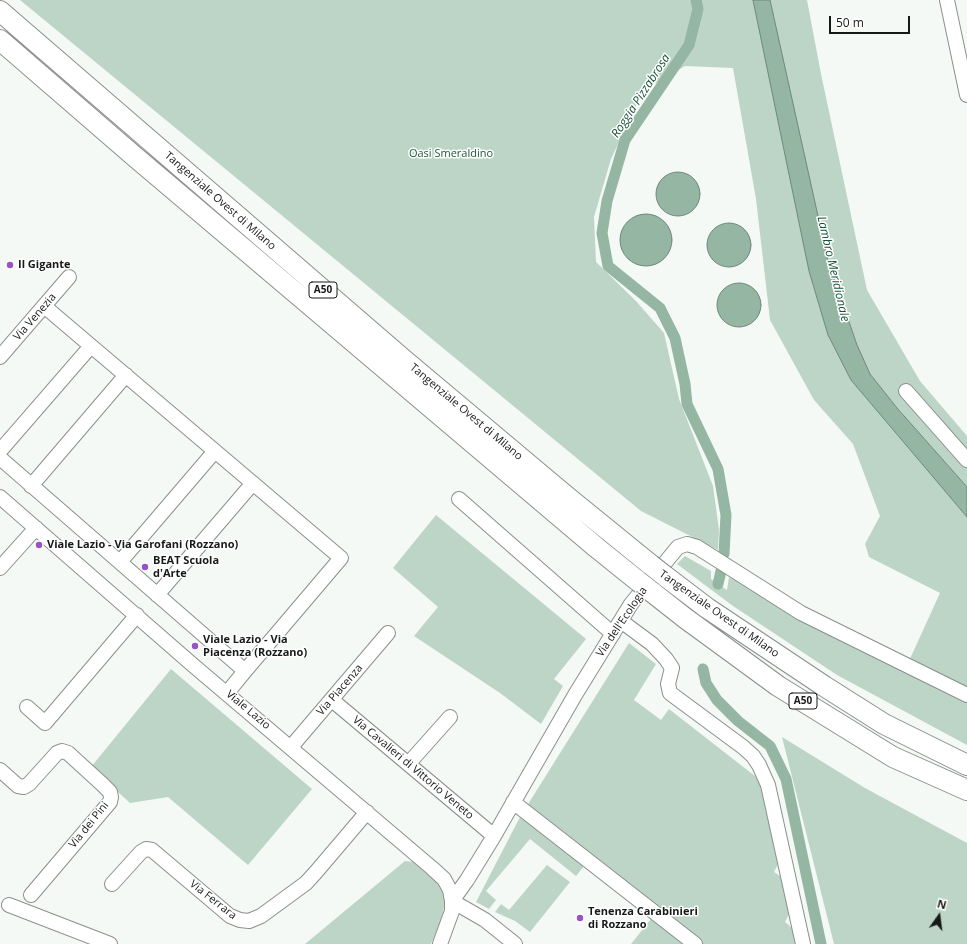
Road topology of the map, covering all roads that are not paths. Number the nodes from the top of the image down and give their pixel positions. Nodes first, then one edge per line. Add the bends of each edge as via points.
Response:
1 (946, 0) edge
2 (0, 11) edge
3 (0, 40) edge
4 (967, 95) edge
5 (69, 277) dead end
6 (44, 306) junction
7 (91, 346) junction
8 (0, 356) edge
9 (126, 375) junction
10 (906, 391) dead end
11 (0, 450) edge
12 (215, 451) junction
13 (0, 458) edge
14 (967, 460) edge
15 (253, 483) junction
16 (31, 486) junction
17 (0, 497) edge
18 (459, 499) dead end
19 (36, 528) junction
20 (120, 562) junction
21 (0, 568) edge
22 (157, 595) junction
23 (137, 615) junction
24 (621, 621) junction
25 (388, 634) dead end
26 (613, 634) junction
27 (245, 671) junction
28 (227, 693) junction
29 (967, 695) edge
30 (332, 700) junction
31 (27, 707) dead end
32 (450, 717) dead end
33 (291, 747) junction
34 (409, 763) junction
35 (967, 765) edge
36 (0, 770) edge
37 (967, 790) edge
38 (514, 802) junction
39 (367, 812) junction
40 (494, 836) junction
41 (112, 884) dead end
42 (31, 895) dead end
43 (452, 901) junction
44 (9, 905) dead end
45 (110, 944) edge
46 (440, 944) edge
47 (515, 944) edge
48 (695, 944) edge
49 (803, 944) edge

1 - 4 street
2 - 35 highway, Tangenziale Ovest di Milano / A50 via 403,359 658,570 708,608 884,724
3 - 37 highway, Tangenziale Ovest di Milano / A50 via 597,548 685,618 778,686 893,757
5 - 6 street, Via Venezia
6 - 7 street
6 - 8 street, Via Venezia
7 - 9 street
7 - 11 street
9 - 12 street
9 - 16 street
10 - 14 street
12 - 15 street
12 - 20 street
13 - 16 street
15 - 22 street
15 - 27 street via 341,558
16 - 20 street
17 - 19 street, Viale Lazio
18 - 26 street
19 - 21 street
19 - 23 street, Viale Lazio
20 - 22 street
22 - 27 street
23 - 28 street, Viale Lazio
23 - 31 street via 45,722
24 - 26 street, Via dell'Ecologia
24 - 29 street, Via dell'Ecologia via 631,604 678,547 687,544 697,547 801,613
24 - 49 street via 652,644 666,659 672,668 668,684 670,693 743,747 760,765 768,786
25 - 30 street, Via Piacenza
26 - 38 street, Via dell'Ecologia
27 - 28 street
28 - 33 street, Viale Lazio
30 - 33 street, Via Piacenza
30 - 34 street, Via Cavalieri di Vittorio Veneto
32 - 34 street
33 - 39 street, Viale Lazio
34 - 40 street, Via Cavalieri di Vittorio Veneto
36 - 42 street, Via dei Pini via 18,786 24,787 62,751 68,753 110,792 110,802
38 - 40 street, Via dell'Ecologia
38 - 48 street
39 - 41 street, Via Ferrara via 306,883 261,916 249,921 230,916 152,850 146,849 141,852
39 - 43 street, Viale Lazio via 444,879
40 - 43 street, Via dell'Ecologia
43 - 46 street, Viale Lazio via 452,911
43 - 47 street via 485,920
44 - 45 street

